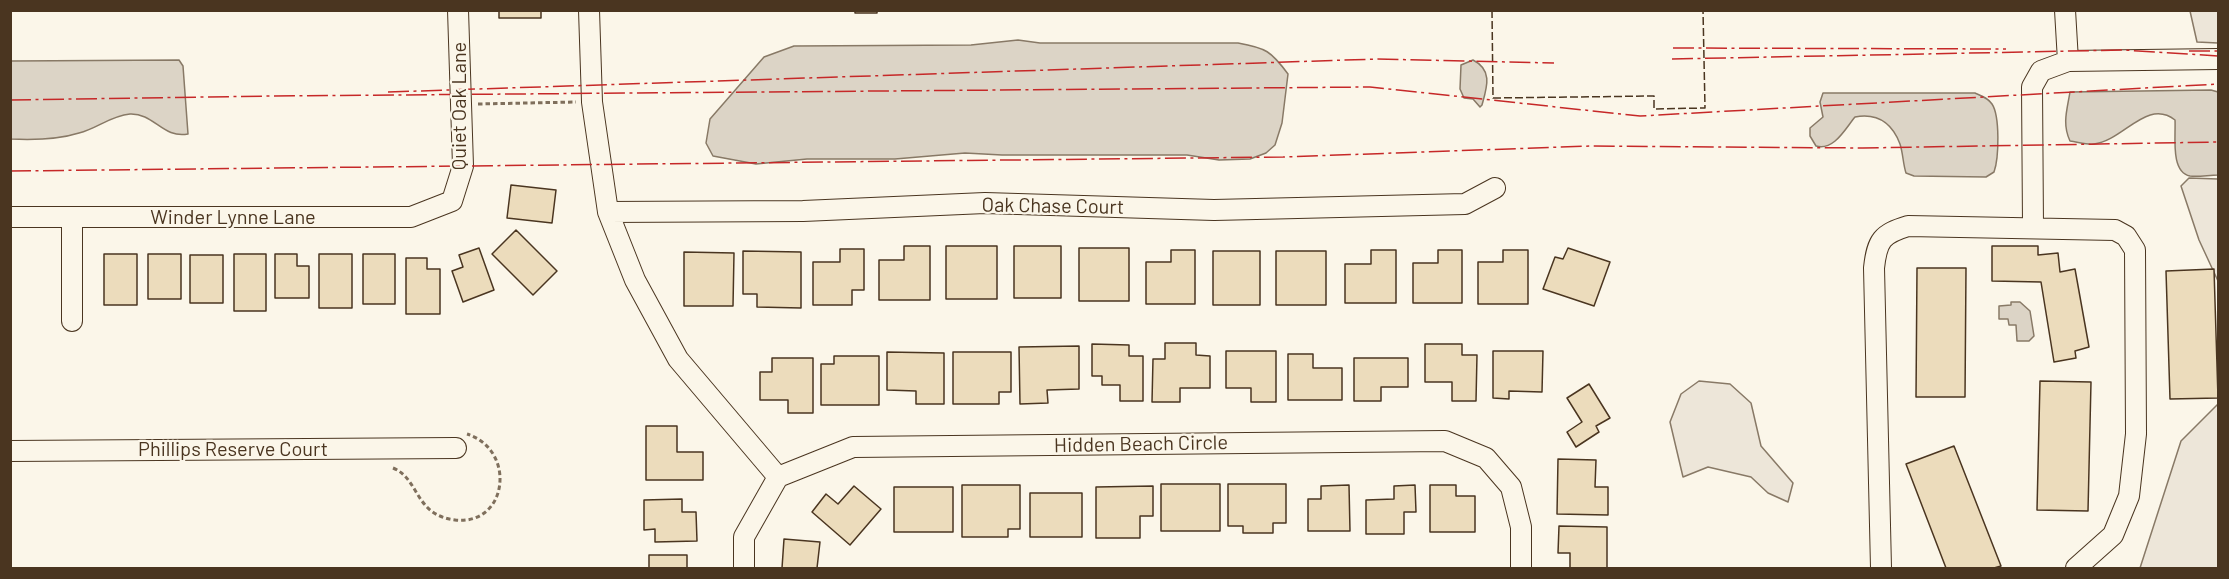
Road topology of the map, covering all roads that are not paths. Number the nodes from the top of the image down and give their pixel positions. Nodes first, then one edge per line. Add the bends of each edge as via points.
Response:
1 (458, 10) edge
2 (589, 10) edge
3 (2065, 10) edge
4 (2218, 59) edge
5 (2068, 61) junction
6 (1495, 188) dead end
7 (452, 201) joint
8 (608, 212) junction
9 (72, 217) junction
10 (10, 218) edge
11 (2033, 226) junction
12 (72, 321) dead end
13 (457, 440) road end
14 (10, 451) edge
15 (778, 477) junction
16 (744, 568) edge
17 (1521, 568) edge
18 (1881, 568) edge
19 (2076, 568) edge

1 - 7 street, Quiet Oak Lane via 463,166
2 - 8 street via 592,102
3 - 5 street
4 - 5 street
5 - 11 street via 2041,71 2032,87
6 - 8 street, Oak Chase Court via 1465,204 1214,210 985,203 803,211
7 - 9 street, Winder Lynne Lane via 411,217
8 - 15 street via 635,280 678,359
9 - 10 street, Winder Lynne Lane
9 - 12 street
11 - 18 street via 1908,226 1887,233 1876,249
11 - 19 street via 2115,230 2126,236 2135,250 2136,434 2130,496 2113,535
13 - 14 street, Phillips Reserve Court
15 - 16 street via 744,537
15 - 17 street, Hidden Beach Circle via 853,447 1445,441 1486,458 1511,487 1521,527

